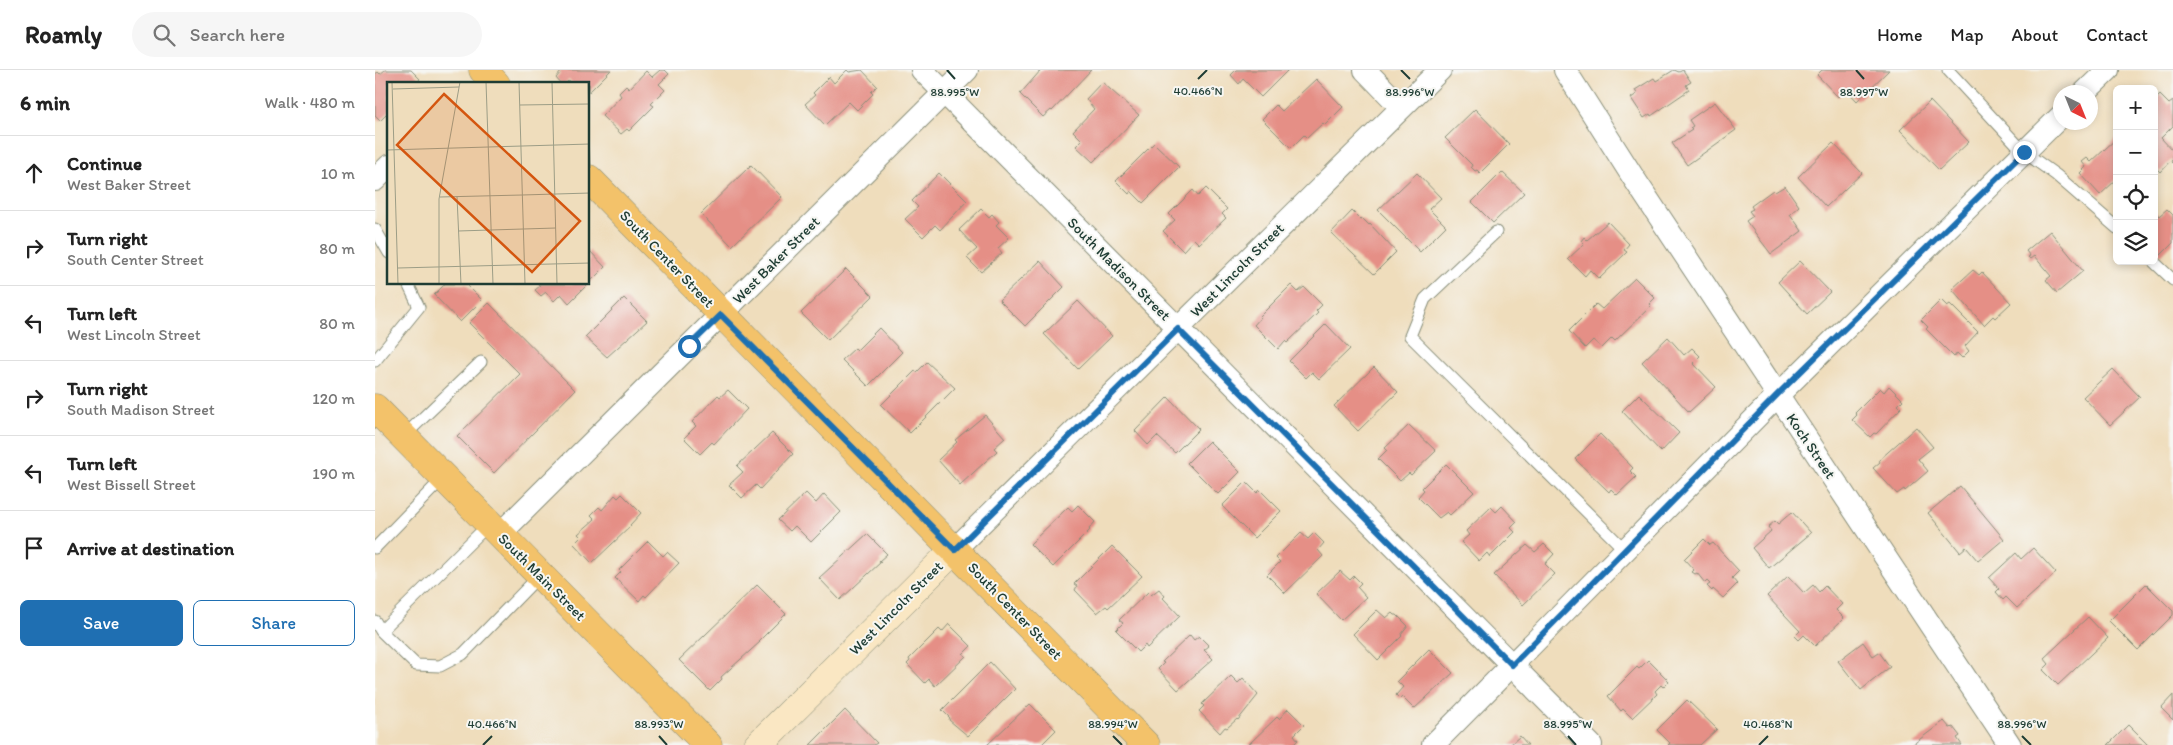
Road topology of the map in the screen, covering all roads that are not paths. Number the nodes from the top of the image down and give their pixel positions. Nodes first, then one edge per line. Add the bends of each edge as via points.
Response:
1 (923, 70) edge
2 (967, 70) edge
3 (1365, 70) edge
4 (1440, 70) edge
5 (1565, 70) edge
6 (1947, 70) edge
7 (2107, 70) edge
8 (2092, 85) edge
9 (945, 92) junction
10 (1401, 107) junction
11 (2053, 124) edge
12 (2024, 152) junction
13 (387, 168) edge
14 (375, 180) edge
15 (590, 180) edge
16 (2113, 225) edge
17 (375, 229) edge
18 (1496, 232) dead end
19 (387, 250) edge
20 (2157, 265) edge
21 (2173, 280) edge
22 (408, 285) edge
23 (721, 315) junction
24 (1178, 329) junction
25 (375, 361) edge
26 (481, 362) dead end
27 (1777, 395) junction
28 (375, 408) edge
29 (403, 437) junction
30 (444, 478) junction
31 (495, 529) junction
32 (375, 548) edge
33 (1624, 549) junction
34 (955, 550) junction
35 (540, 575) junction
36 (378, 626) edge
37 (1512, 665) junction
38 (709, 745) edge
39 (757, 745) edge
40 (1146, 745) edge
41 (1433, 745) edge
42 (1591, 745) edge
43 (2010, 745) edge

1 - 9 street, South Madison Street
2 - 9 street, West Baker Street
3 - 10 street
4 - 10 street, West Lincoln Street
5 - 27 street, Koch Street
6 - 12 lane
7 - 8 street
9 - 23 street, West Baker Street
9 - 24 street, South Madison Street
10 - 24 street, West Lincoln Street
11 - 12 street
12 - 16 lane
12 - 27 street
13 - 14 street
15 - 23 main road, South Center Street
17 - 19 lane
18 - 33 lane via 1425,299 1410,336
20 - 21 lane
22 - 25 lane via 419,307
23 - 31 street, West Baker Street
23 - 34 main road, South Center Street
24 - 34 street, West Lincoln Street
24 - 37 street, South Madison Street
26 - 29 lane
27 - 33 street
27 - 43 street, Koch Street
28 - 29 main road, South Main Street
29 - 30 main road, South Main Street
30 - 31 main road, South Main Street
30 - 32 lane
31 - 35 main road, South Main Street
31 - 36 lane
33 - 37 street
34 - 39 main road, West Lincoln Street
34 - 40 main road, South Center Street
35 - 36 lane via 463,654 440,666 416,665
35 - 38 main road, South Main Street
37 - 41 street
37 - 42 street, South Madison Street

